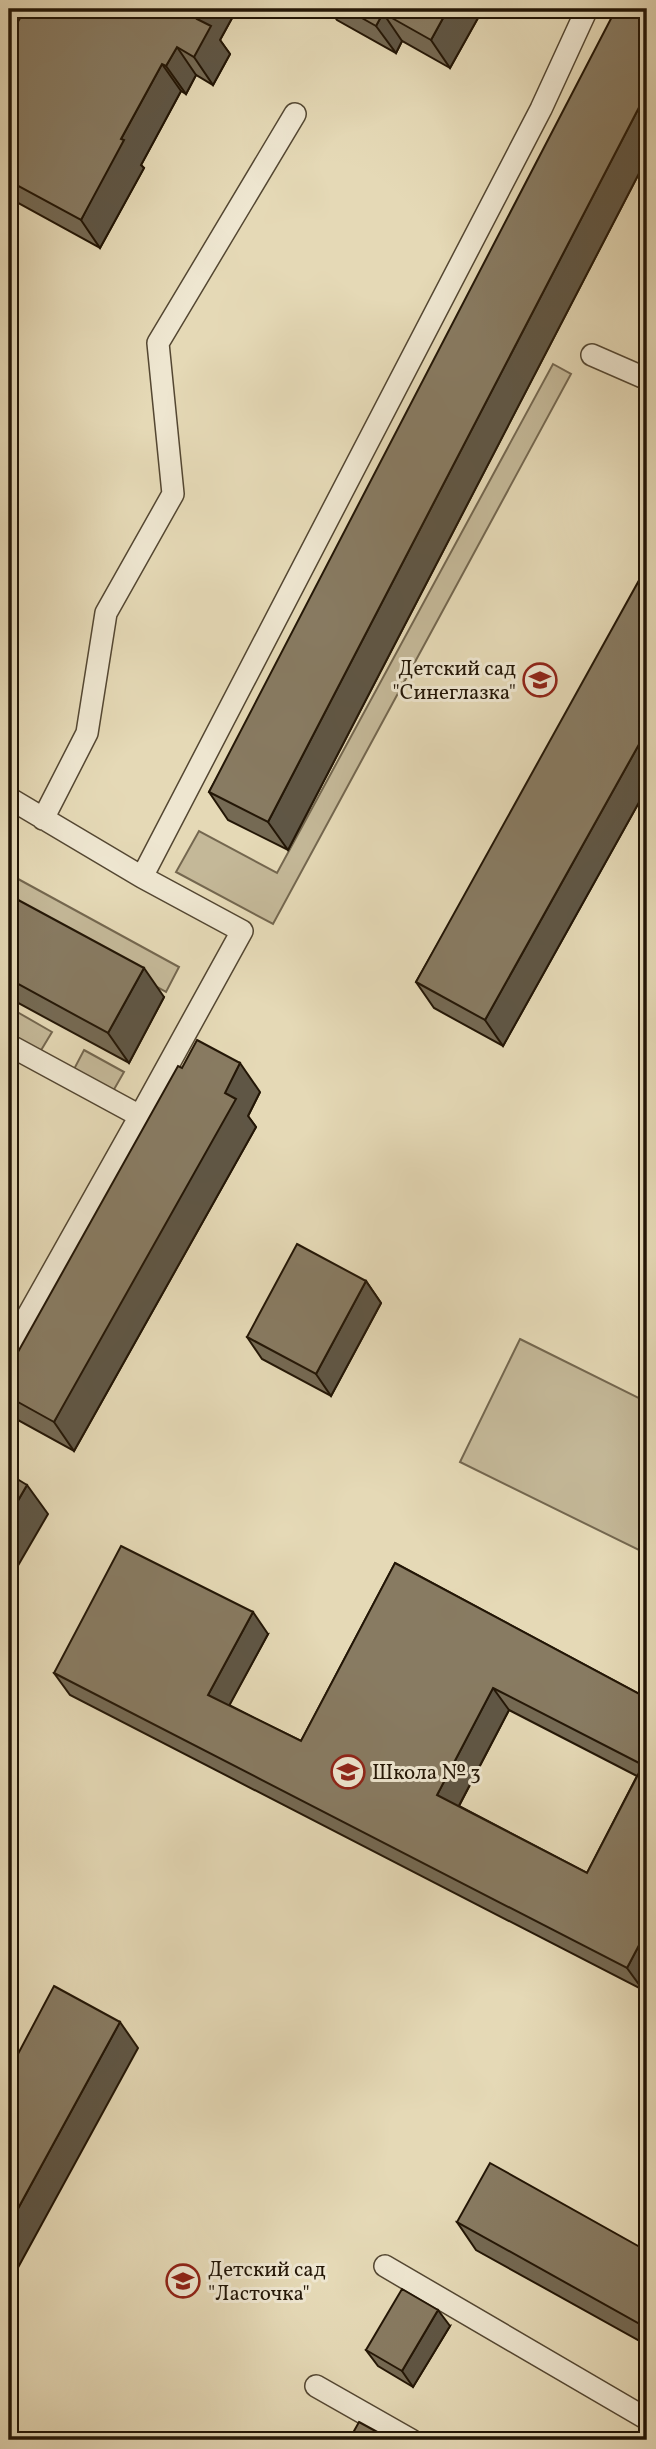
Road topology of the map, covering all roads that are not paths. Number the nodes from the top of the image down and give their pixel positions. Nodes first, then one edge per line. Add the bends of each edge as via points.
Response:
1 (587, 9) edge
2 (295, 114) dead end
3 (592, 355) dead end
4 (647, 379) edge
5 (9, 798) edge
6 (43, 819) junction
7 (142, 877) junction
8 (9, 1045) edge
9 (140, 1116) junction
10 (9, 1349) edge
11 (385, 2266) dead end
12 (316, 2386) dead end
13 (647, 2419) edge
14 (411, 2440) edge

1 - 7 lane via 541,109
2 - 6 lane via 158,343 173,494 106,613 87,733
3 - 4 lane
5 - 6 lane
6 - 7 lane
7 - 9 lane via 242,932
8 - 9 lane
9 - 10 lane
11 - 13 lane
12 - 14 lane

